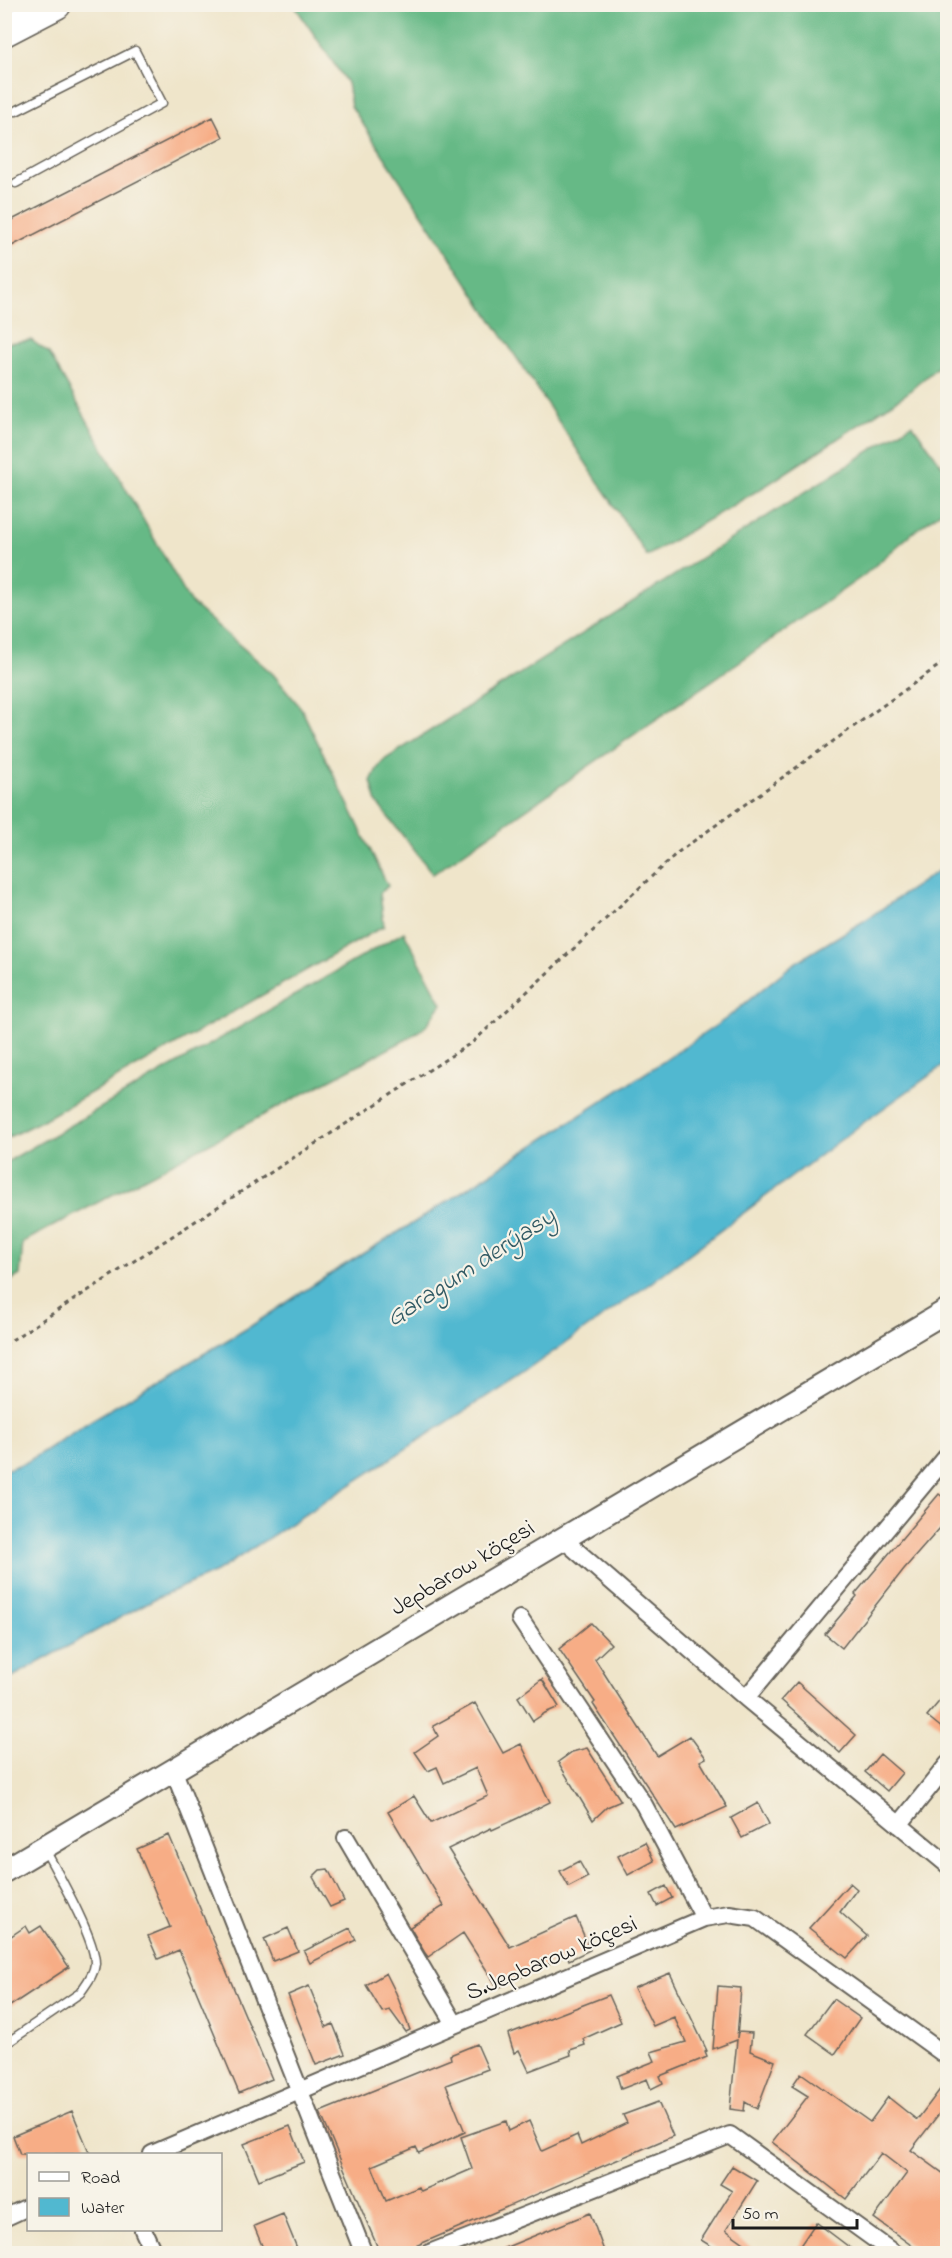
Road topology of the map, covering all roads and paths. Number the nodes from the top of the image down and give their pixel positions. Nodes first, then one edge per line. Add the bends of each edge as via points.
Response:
1 (56, 4) edge
2 (4, 31) edge
3 (16, 111) dead end
4 (16, 183) dead end
5 (948, 659) edge
6 (948, 1310) edge
7 (4, 1345) edge
8 (948, 1455) edge
9 (563, 1539) junction
10 (520, 1619) dead end
11 (746, 1698) junction
12 (948, 1764) edge
13 (174, 1769) junction
14 (899, 1825) junction
15 (346, 1838) dead end
16 (44, 1847) junction
17 (948, 1864) edge
18 (4, 1871) edge
19 (704, 1918) junction
20 (455, 2024) junction
21 (4, 2045) edge
22 (948, 2057) edge
23 (300, 2091) junction
24 (154, 2153) edge
25 (27, 2207) edge
26 (4, 2218) edge
27 (144, 2231) edge
28 (153, 2253) edge
29 (364, 2253) edge
30 (427, 2253) edge
31 (895, 2253) edge

1 - 2 highway
3 - 4 lane via 135,51 162,103
5 - 7 path via 677,853 474,1041
6 - 9 street, Jepbarow köçesi
8 - 11 street
9 - 11 street
9 - 13 street, Jepbarow köçesi
10 - 19 street via 644,1805
11 - 14 street
12 - 14 street
13 - 16 street, Jepbarow köçesi
13 - 23 street
14 - 17 street
15 - 20 street
16 - 18 street, Jepbarow köçesi
16 - 21 lane via 71,1899 94,1954 95,1966 80,1992
19 - 20 street, S.Jepbarow köçesi
19 - 22 street, S.Jepbarow köçesi via 729,1914 755,1918
20 - 23 street, S.Jepbarow köçesi
23 - 24 street, S.Jepbarow köçesi
23 - 29 street
25 - 26 street
27 - 28 street
30 - 31 street via 730,2135

